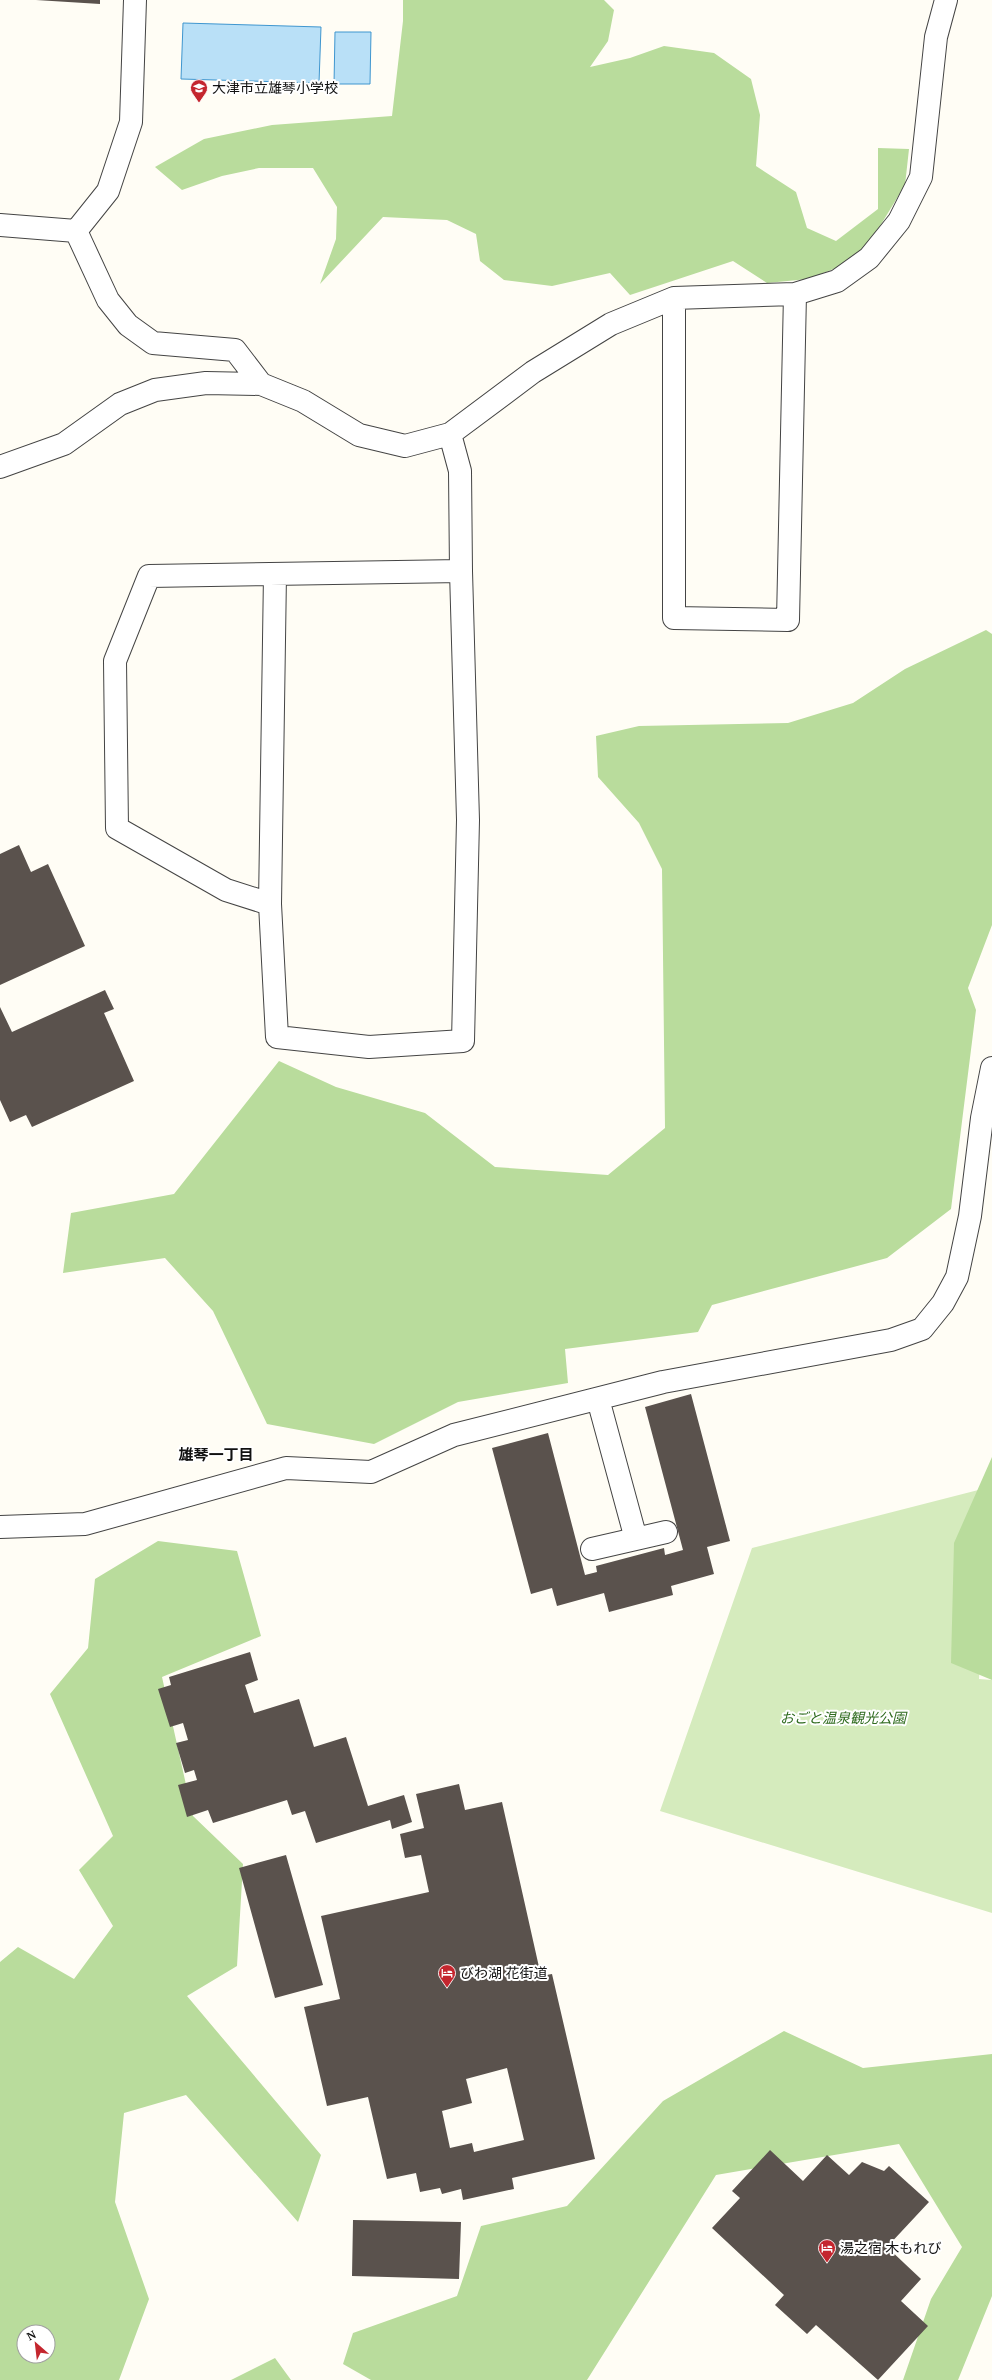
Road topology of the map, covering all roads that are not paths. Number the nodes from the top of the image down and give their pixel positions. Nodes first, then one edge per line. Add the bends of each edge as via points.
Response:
1 (135, 0) edge
2 (946, 0) edge
3 (0, 225) edge
4 (76, 231) junction
5 (795, 294) junction
6 (674, 298) junction
7 (261, 384) junction
8 (450, 434) junction
9 (0, 467) edge
10 (461, 572) junction
11 (275, 574) junction
12 (270, 904) junction
13 (992, 1068) edge
14 (598, 1399) junction
15 (0, 1527) edge
16 (666, 1532) dead end
17 (636, 1539) junction
18 (592, 1549) dead end

1 - 4 street via 131,122 108,191
2 - 5 street via 936,37 921,177 899,221 869,258 837,281
3 - 4 street
4 - 7 street via 108,300 128,325 153,343 235,350
5 - 6 street
5 - 6 street via 788,620 674,618
6 - 8 street via 605,328 533,372
7 - 8 street via 303,401 359,435 405,446
7 - 9 street via 206,383 155,390 120,404 64,444
8 - 10 street via 460,471
10 - 11 street
10 - 12 street via 468,820 463,1041 368,1047 277,1037
11 - 12 street
11 - 12 street via 149,576 115,661 117,828 226,890
13 - 14 street via 982,1118 970,1216 957,1277 943,1303 922,1329 891,1340 663,1382
14 - 15 street via 454,1435 371,1472 286,1468 85,1524
14 - 17 street
16 - 17 street
17 - 18 street

